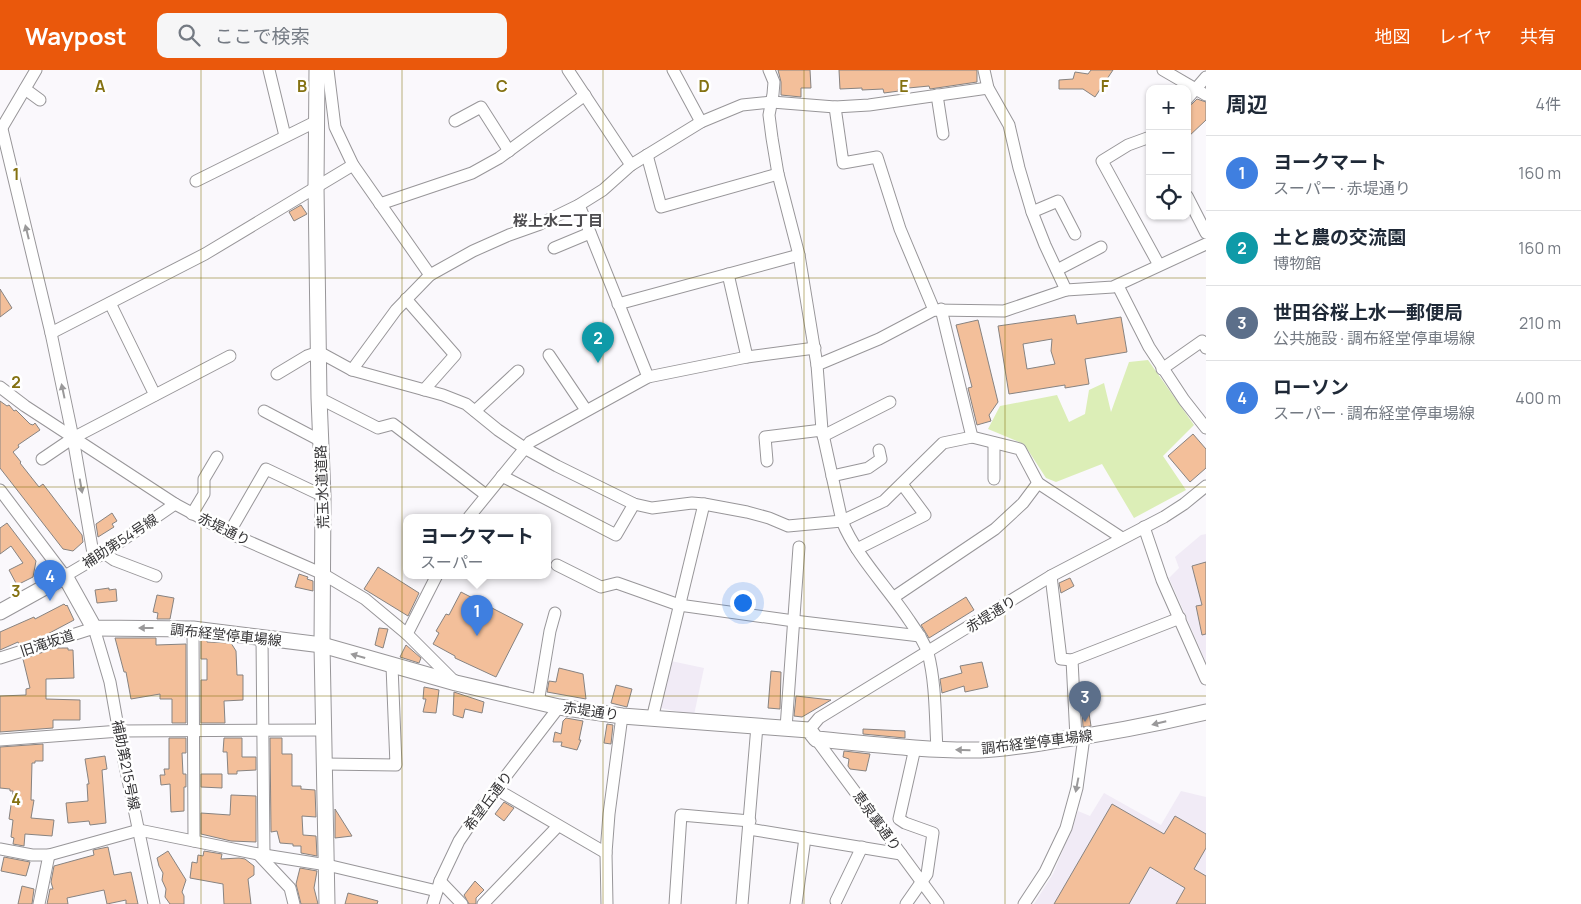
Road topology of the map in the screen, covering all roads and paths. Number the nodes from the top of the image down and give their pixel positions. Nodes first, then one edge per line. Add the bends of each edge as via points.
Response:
1 (36, 70) edge
2 (270, 70) edge
3 (318, 70) edge
4 (328, 70) edge
5 (568, 70) edge
6 (673, 70) edge
7 (769, 70) edge
8 (984, 70) edge
9 (1163, 70) edge
10 (1206, 77) edge
11 (988, 88) junction
12 (25, 89) junction
13 (1201, 92) edge
14 (585, 95) junction
15 (937, 96) junction
16 (40, 100) dead end
17 (772, 102) junction
18 (835, 107) junction
19 (317, 121) junction
20 (455, 121) dead end
21 (701, 122) junction
22 (0, 130) edge
23 (943, 134) dead end
24 (285, 136) junction
25 (1146, 138) edge
26 (509, 151) junction
27 (647, 155) junction
28 (353, 164) junction
29 (631, 165) junction
30 (778, 174) junction
31 (196, 181) dead end
32 (316, 186) junction
33 (1191, 202) edge
34 (380, 204) junction
35 (579, 205) junction
36 (1032, 212) junction
37 (1203, 218) edge
38 (1206, 233) edge
39 (590, 234) junction
40 (1075, 234) dead end
41 (1206, 244) edge
42 (1101, 247) dead end
43 (554, 248) dead end
44 (798, 255) junction
45 (1159, 265) junction
46 (1057, 270) junction
47 (728, 274) junction
48 (430, 275) junction
49 (1118, 286) junction
50 (1066, 290) junction
51 (406, 299) junction
52 (110, 303) junction
53 (618, 304) junction
54 (937, 309) junction
55 (52, 333) junction
56 (814, 348) junction
57 (1206, 348) edge
58 (319, 352) junction
59 (549, 355) dead end
60 (230, 356) dead end
61 (748, 356) junction
62 (818, 365) junction
63 (1162, 369) junction
64 (352, 370) junction
65 (518, 371) dead end
66 (277, 374) dead end
67 (648, 377) junction
68 (0, 387) edge
69 (424, 390) junction
70 (155, 395) junction
71 (319, 398) junction
72 (890, 402) dead end
73 (586, 410) junction
74 (264, 411) dead end
75 (475, 411) junction
76 (1206, 428) edge
77 (822, 433) junction
78 (972, 437) junction
79 (73, 438) junction
80 (321, 440) junction
81 (994, 443) junction
82 (526, 448) junction
83 (878, 450) dead end
84 (217, 458) dead end
85 (42, 459) dead end
86 (767, 461) dead end
87 (502, 476) junction
88 (832, 476) junction
89 (994, 479) dead end
90 (1038, 483) junction
91 (902, 484) junction
92 (1206, 486) edge
93 (2, 495) edge
94 (486, 495) junction
95 (323, 496) junction
96 (175, 504) junction
97 (634, 504) junction
98 (704, 504) junction
99 (192, 514) junction
100 (471, 514) edge
101 (842, 521) junction
102 (1144, 527) junction
103 (229, 532) junction
104 (1122, 538) junction
105 (799, 547) dead end
106 (857, 549) junction
107 (104, 553) junction
108 (94, 559) junction
109 (557, 565) dead end
110 (323, 574) junction
111 (65, 576) junction
112 (156, 576) dead end
113 (1051, 576) junction
114 (434, 579) edge
115 (894, 597) junction
116 (679, 605) junction
117 (0, 612) edge
118 (555, 614) dead end
119 (1180, 618) junction
120 (794, 621) junction
121 (94, 628) junction
122 (193, 629) junction
123 (407, 634) junction
124 (920, 636) junction
125 (262, 638) junction
126 (322, 645) junction
127 (928, 653) junction
128 (0, 658) edge
129 (1072, 660) junction
130 (392, 666) junction
131 (1206, 679) edge
132 (456, 683) junction
133 (538, 703) junction
134 (559, 707) junction
135 (1206, 712) edge
136 (622, 716) junction
137 (652, 719) junction
138 (757, 726) junction
139 (786, 728) junction
140 (194, 730) junction
141 (263, 730) junction
142 (325, 730) junction
143 (120, 731) junction
144 (813, 734) junction
145 (1080, 738) junction
146 (0, 740) edge
147 (915, 748) junction
148 (937, 749) junction
149 (325, 764) junction
150 (496, 789) junction
151 (749, 825) junction
152 (558, 826) junction
153 (139, 830) junction
154 (805, 838) junction
155 (194, 841) junction
156 (862, 847) junction
157 (0, 849) edge
158 (606, 853) junction
159 (261, 854) junction
160 (901, 854) junction
161 (49, 855) junction
162 (327, 865) junction
163 (921, 881) junction
164 (438, 886) junction
165 (836, 901) dead end
166 (39, 904) edge
167 (154, 904) edge
168 (294, 904) edge
169 (328, 904) edge
170 (433, 904) edge
171 (462, 904) edge
172 (483, 904) edge
173 (607, 904) edge
174 (674, 904) edge
175 (742, 904) edge
176 (796, 904) edge
177 (906, 904) edge
178 (938, 904) edge
179 (1024, 904) edge

1 - 12 street
2 - 24 street
3 - 19 main road, 荒玉水道道路
4 - 28 street via 335,127
5 - 14 street
6 - 21 street
7 - 17 street via 774,82
8 - 11 street
9 - 13 street
10 - 13 street
11 - 15 street
11 - 36 street via 1009,125
12 - 16 street
12 - 22 street
14 - 26 street
14 - 29 street
15 - 18 street
15 - 23 street
17 - 18 street
17 - 21 street via 742,105
17 - 30 street via 769,115
18 - 54 street via 844,163 878,157 900,229
19 - 24 street
19 - 32 main road, 荒玉水道道路
20 - 26 street via 481,107
21 - 27 street
55 -> 22 street
24 - 31 street
25 - 45 street via 1102,161
26 - 34 street via 472,173
27 - 29 street
27 - 30 street via 661,207
28 - 32 street
28 - 34 street
29 - 35 street via 603,190
30 - 44 street
32 - 52 street via 202,255
32 - 58 main road, 荒玉水道道路
33 - 37 street
34 - 48 street
35 - 39 street
35 - 48 street via 473,251
36 - 40 street via 1058,201
36 - 46 street
37 - 38 street
39 - 43 street
39 - 53 street
41 - 45 street
42 - 46 street
44 - 47 street
44 - 56 street
45 - 49 street
46 - 50 street
47 - 53 street
47 - 61 street
48 - 51 street
49 - 50 street
49 - 63 street via 1148,348
50 - 54 street via 1004,311
51 - 64 street
51 - 69 street via 455,355
52 - 55 street
52 - 70 street
53 - 67 street
54 - 62 street
54 - 78 street
79 -> 55 street
56 - 61 street
56 - 62 street
57 - 63 street via 1202,341
58 - 64 street
58 - 66 street
58 - 71 main road, 荒玉水道道路
59 - 73 street
60 - 70 street
61 - 67 street
62 - 77 street
63 - 76 street
64 - 69 street
65 - 75 street
67 - 73 street
68 - 79 street, 赤堤通り
69 - 75 street via 466,404
70 - 79 street
71 - 80 main road, 荒玉水道道路
71 - 94 street via 378,428 393,424
72 - 77 street
73 - 82 street via 530,442
74 - 80 street
75 - 82 street
77 - 86 street via 765,437
77 - 88 street
78 - 81 street
78 - 91 street via 943,443
79 - 85 street
79 - 96 street, 赤堤通り
79 -> 108 street
80 - 95 main road, 荒玉水道道路
81 - 89 street
81 - 90 street via 1020,449
82 - 87 street
82 - 97 street
83 - 88 street via 881,459 868,468
84 - 99 street via 204,479 204,494
87 - 94 street
87 - 97 street via 616,535
88 - 101 street
90 - 104 street
90 - 115 street via 1023,503 995,529
91 - 101 street via 884,501
91 - 106 street via 925,515
92 - 102 street, 赤堤通り via 1184,504
93 - 111 street
94 - 100 street
95 - 103 street via 266,469
95 - 110 main road, 荒玉水道道路
96 - 99 street, 赤堤通り
96 - 107 street, 補助第54号線
97 - 98 street via 652,508
98 - 101 street via 747,512 788,526
98 - 116 street
99 - 103 street, 赤堤通り
101 - 106 street
102 - 104 street, 赤堤通り
102 - 119 street via 1162,580
103 - 110 street, 赤堤通り
104 - 113 street, 赤堤通り
105 - 120 street
106 - 115 street
107 - 108 street, 補助第54号線
107 - 112 street
108 - 111 street, 補助第54号線
109 - 116 street via 602,587 617,583
110 - 123 street, 赤堤通り via 365,599
110 - 126 main road, 荒玉水道道路
111 - 117 main road
111 - 121 main road
113 - 127 street, 赤堤通り
113 - 129 street via 1061,659
114 - 123 street
115 - 124 street
116 - 120 street
116 - 137 street
118 - 133 street
119 - 129 street
119 - 131 street
120 - 124 street
120 - 139 street
122 -> 121 main road, 調布経堂停車場線
121 - 128 street, 旧滝坂道
121 - 143 street, 補助第215号線
122 - 125 main road, 調布経堂停車場線
122 - 140 street
123 - 132 street, 赤堤通り
124 - 127 street
125 - 126 main road, 調布経堂停車場線
125 - 141 street
130 -> 126 main road, 調布経堂停車場線
126 - 142 main road, 荒玉水道道路
127 - 144 street, 赤堤通り via 819,718
127 - 148 street
129 - 145 street
130 - 132 main road, 調布経堂停車場線
130 - 149 street via 396,765
132 - 133 main road, 赤堤通り
133 - 134 main road, 赤堤通り
134 - 136 main road, 赤堤通り
134 - 150 street, 希望丘通り
135 -> 145 main road, 調布経堂停車場線
136 - 137 main road, 赤堤通り
136 - 158 street
137 - 138 main road, 赤堤通り
138 - 139 main road, 赤堤通り
138 - 151 street
139 - 144 main road, 赤堤通り
140 - 141 street
140 - 143 street
140 - 155 street
141 - 142 street
141 - 159 street
142 - 149 main road, 荒玉水道道路
143 - 146 street
143 - 153 street, 補助第215号線
144 - 147 main road, 調布経堂停車場線
144 - 160 street, 恵泉裏通り
145 -> 148 main road, 調布経堂停車場線 via 1004,748
145 -> 179 street via 1077,788 1066,828 1045,872
147 - 148 main road, 調布経堂停車場線
147 - 163 street via 900,818 933,833 927,874
149 - 162 main road, 荒玉水道道路
150 - 152 street
150 - 164 street, 希望丘通り via 459,841
151 - 154 street
151 - 174 street via 681,815
151 - 175 street
152 - 158 street
152 - 172 street
153 - 155 street
153 - 161 street
153 - 167 street, 補助第215号線
154 - 156 street
154 - 176 street
155 - 159 street
156 - 160 street
156 - 165 street
157 - 161 street
158 - 173 street
159 - 162 street
159 - 168 street via 290,888
160 - 163 street, 恵泉裏通り
161 - 166 street
162 - 164 street
162 - 169 main road, 荒玉水道道路
163 - 177 street
163 - 178 street, 恵泉裏通り
164 - 170 street, 希望丘通り
164 - 171 street

